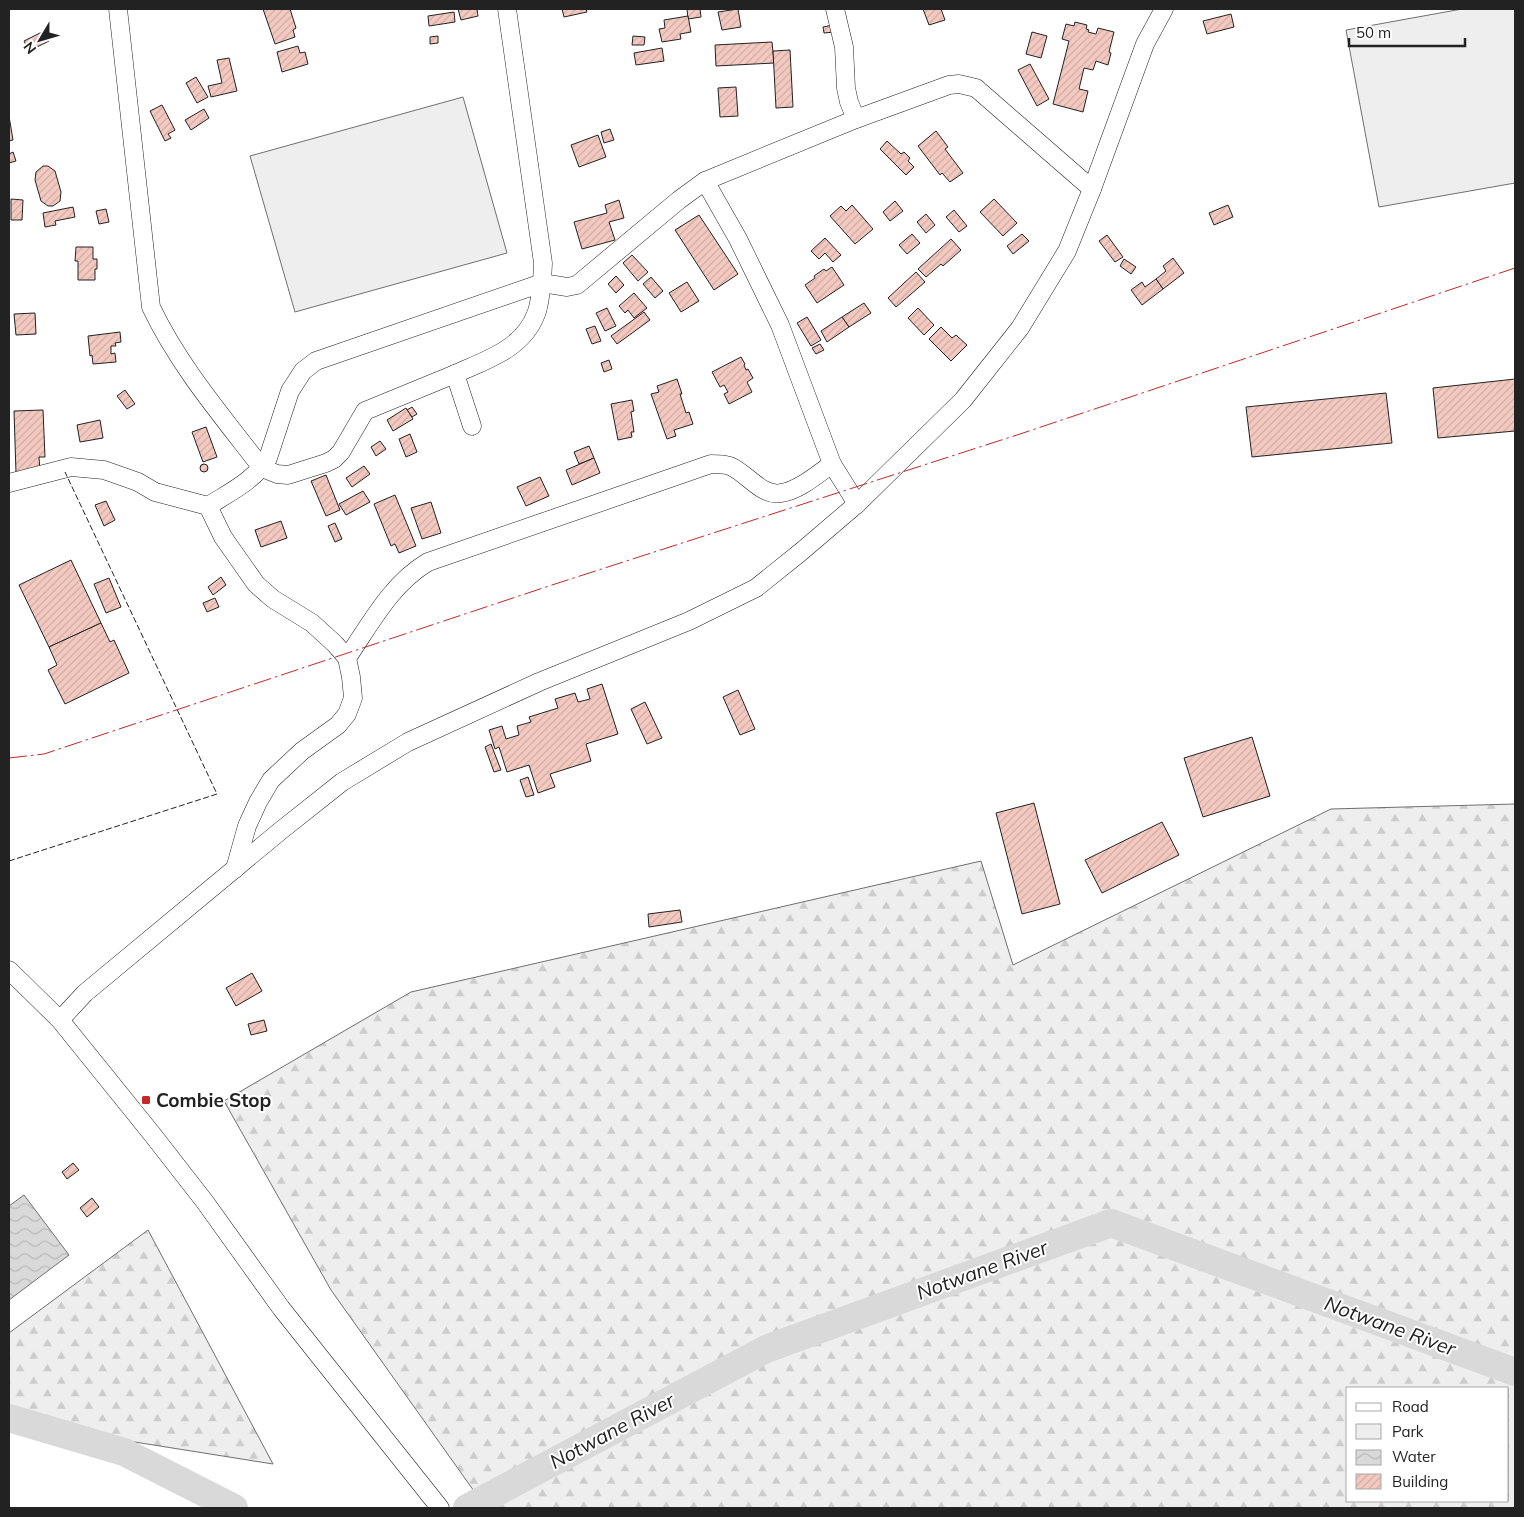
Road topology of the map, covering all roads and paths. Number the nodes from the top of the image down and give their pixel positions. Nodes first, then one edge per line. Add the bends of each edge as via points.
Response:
1 (118, 9) edge
2 (507, 9) edge
3 (835, 9) edge
4 (1164, 9) edge
5 (856, 120) junction
6 (704, 181) junction
7 (1092, 189) junction
8 (542, 283) junction
9 (455, 374) junction
10 (472, 426) dead end
11 (832, 464) junction
12 (262, 468) junction
13 (9, 483) edge
14 (857, 504) junction
15 (208, 506) junction
16 (347, 658) junction
17 (235, 869) junction
18 (9, 970) edge
19 (60, 1020) junction
20 (440, 1508) edge

1 - 12 street via 152,306 192,377
2 - 8 street via 543,263
3 - 5 street via 844,47 846,88
4 - 7 street via 1145,44
5 - 6 street
5 - 7 street via 949,85 976,88
6 - 8 street via 577,285
6 - 11 street via 738,239 780,325
7 - 14 street via 1067,251 1020,328 963,400
8 - 9 street via 536,314 523,336 507,350
8 - 12 street via 316,361 303,371 290,391
9 - 10 street
9 - 12 street via 365,411 341,452 326,463 288,475
11 - 14 street
11 - 16 street via 781,494 764,490 730,466 711,464 428,562 414,571 386,599
12 - 15 street via 253,478
13 - 15 street via 70,467 104,470 155,492
14 - 17 street via 756,588 689,621 539,682 408,742 342,782
15 - 16 street via 223,537 256,584 273,599 312,623
16 - 17 street via 353,698 347,714 271,780 247,826
17 - 19 street via 85,993
18 - 19 street
19 - 20 street via 205,1202 281,1308

